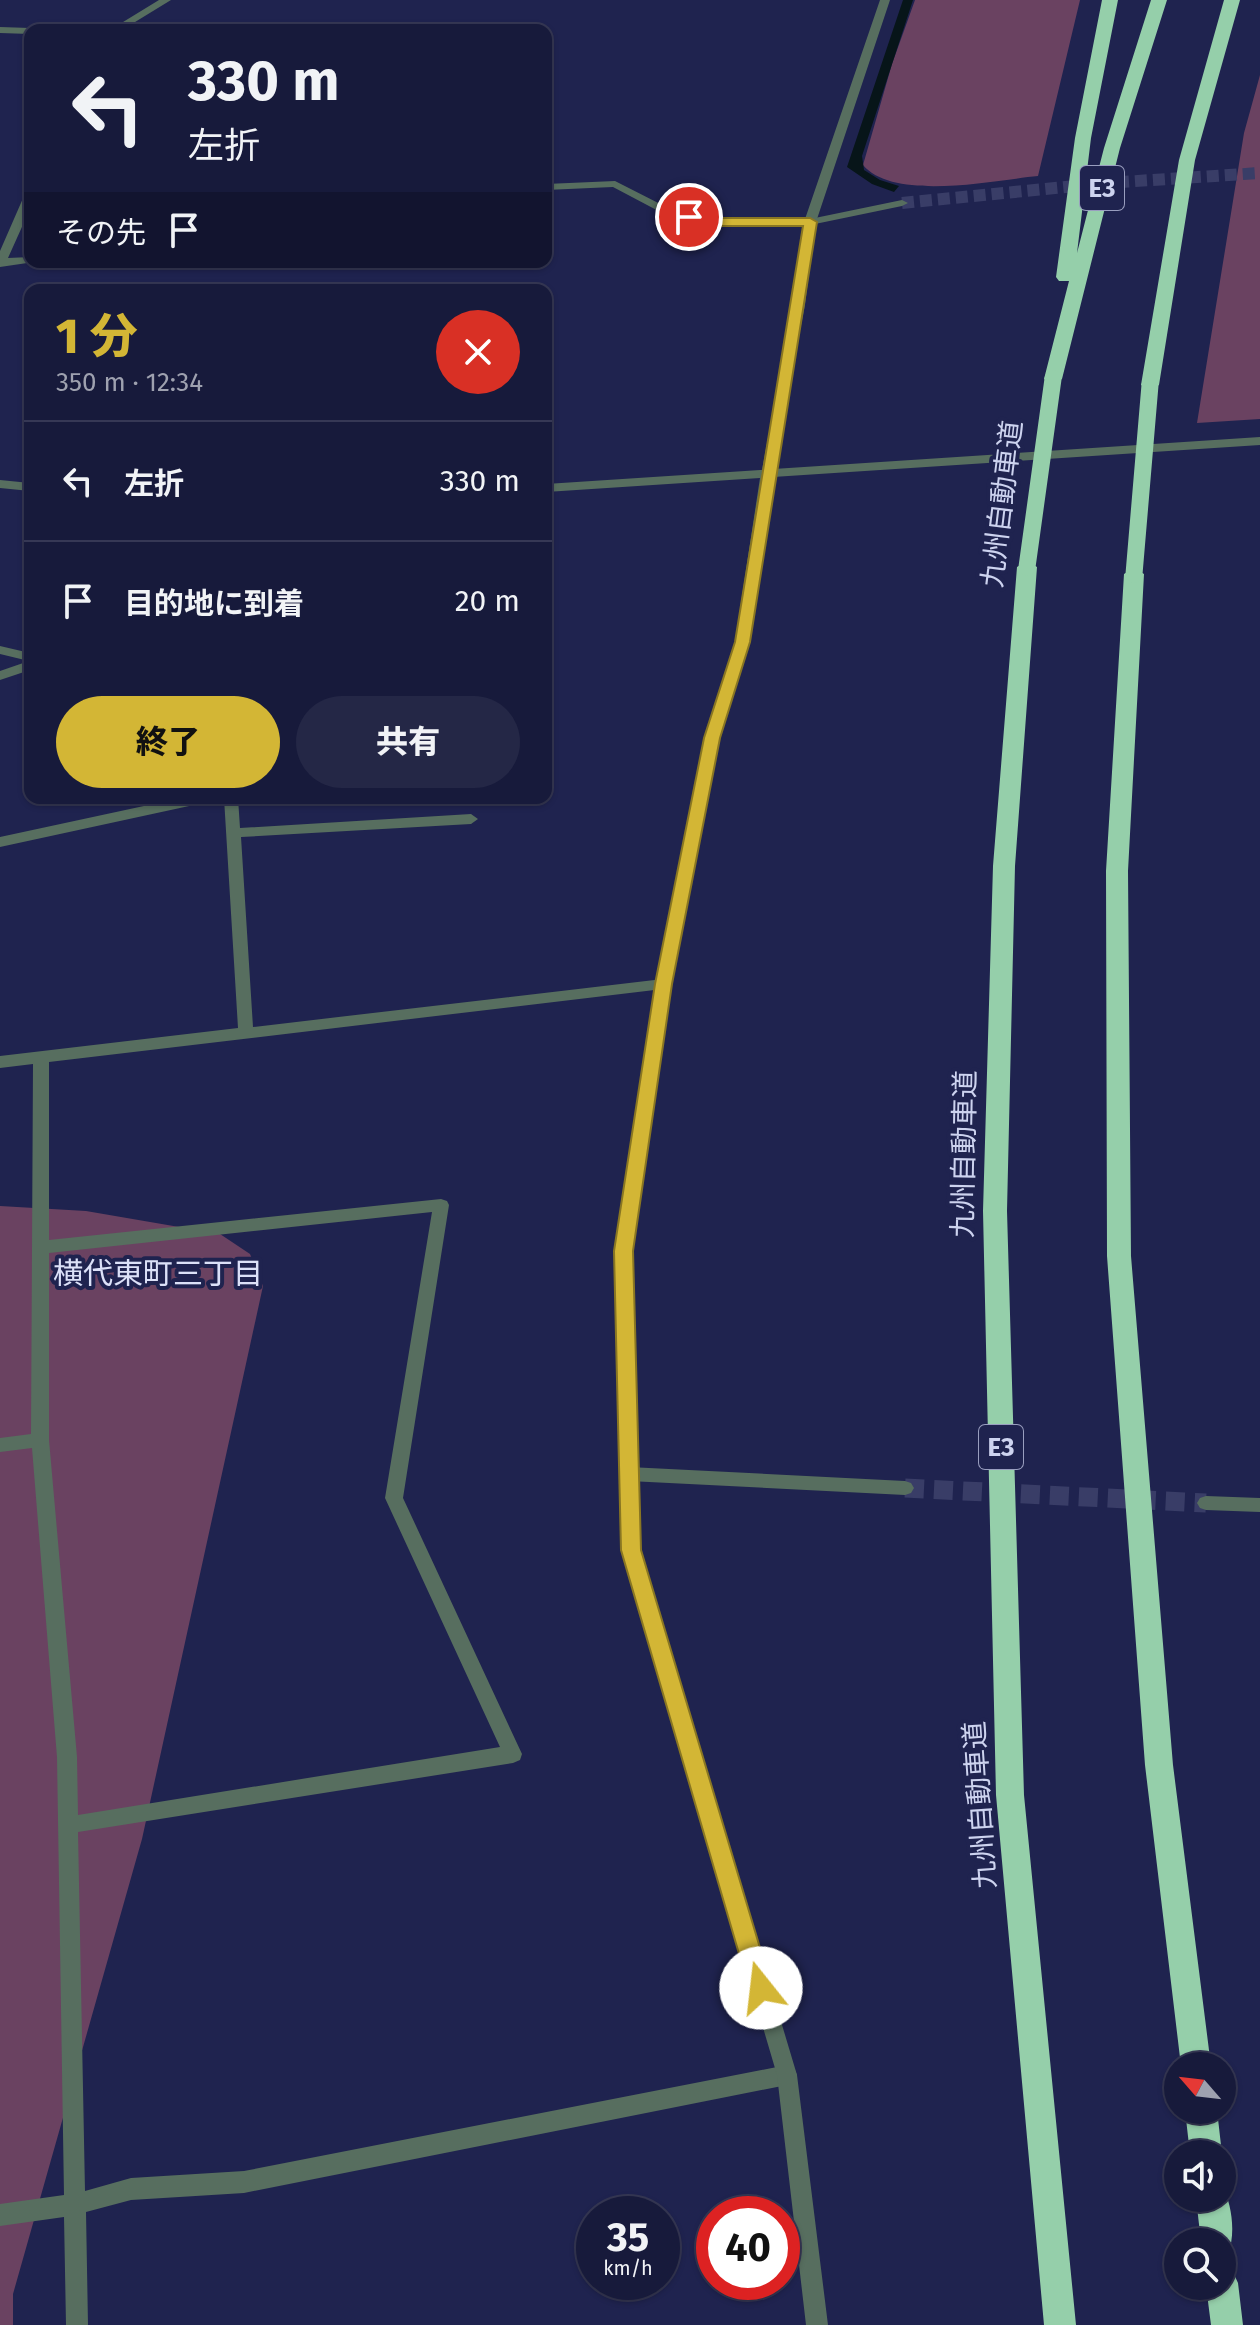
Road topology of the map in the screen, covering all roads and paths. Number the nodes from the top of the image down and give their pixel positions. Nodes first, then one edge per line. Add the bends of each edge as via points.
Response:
1 (166, 0) edge
2 (885, 0) edge
3 (1110, 0) edge
4 (1159, 0) edge
5 (1232, 0) edge
6 (125, 24) edge
7 (0, 30) edge
8 (24, 31) edge
9 (552, 187) edge
10 (902, 203) tunnel mouth
11 (24, 210) edge
12 (810, 222) junction
13 (24, 260) edge
14 (1, 262) edge
15 (1053, 379) junction
16 (1260, 441) edge
17 (767, 475) junction
18 (0, 484) edge
19 (24, 486) edge
20 (552, 488) edge
21 (0, 650) edge
22 (24, 656) edge
23 (24, 667) edge
24 (0, 676) edge
25 (175, 804) edge
26 (232, 804) edge
27 (471, 819) dead end
28 (234, 833) junction
29 (0, 842) edge
30 (663, 984) junction
31 (246, 1033) junction
32 (41, 1057) junction
33 (0, 1062) edge
34 (41, 1247) junction
35 (40, 1440) junction
36 (0, 1445) edge
37 (629, 1474) junction
38 (905, 1488) tunnel mouth
39 (1206, 1503) tunnel mouth
40 (1260, 1505) edge
41 (68, 1825) junction
42 (1194, 2052) edge
43 (787, 2075) junction
44 (72, 2205) junction
45 (0, 2215) edge
46 (1224, 2300) edge
47 (77, 2325) edge
48 (817, 2325) edge
49 (1060, 2325) edge
50 (1227, 2325) edge

1 - 6 street
2 - 12 street
3 - 15 highway via 1083,138
4 - 15 highway, 九州自動車道 / E3 via 1112,148
5 - 42 highway, bridge via 1187,160 1150,385 1117,871 1119,1256 1159,1765
7 - 8 street
9 - 12 street via 615,184 670,213 707,222
10 - 12 street
11 - 14 street
12 - 17 street
13 - 14 street
15 - 49 highway, 九州自動車道 / E3, bridge via 1027,567 1004,866 995,1211 1010,1795
16 - 17 street
17 - 20 street
17 - 30 street via 742,642 712,738
18 - 19 street
21 - 22 street
23 - 24 street
25 - 29 street
26 - 28 street
27 - 28 street
28 - 31 street
30 - 31 street
30 - 37 street via 624,1251
31 - 32 street
32 - 33 street
32 - 34 street
34 - 35 street
34 - 41 street via 441,1205 394,1498 513,1754
35 - 36 street
35 - 41 street
37 - 38 street
37 - 43 street via 631,1550
39 - 40 street
41 - 44 street
43 - 44 street via 244,2182 131,2189
43 - 48 street
44 - 45 street
44 - 47 street
46 - 50 highway

